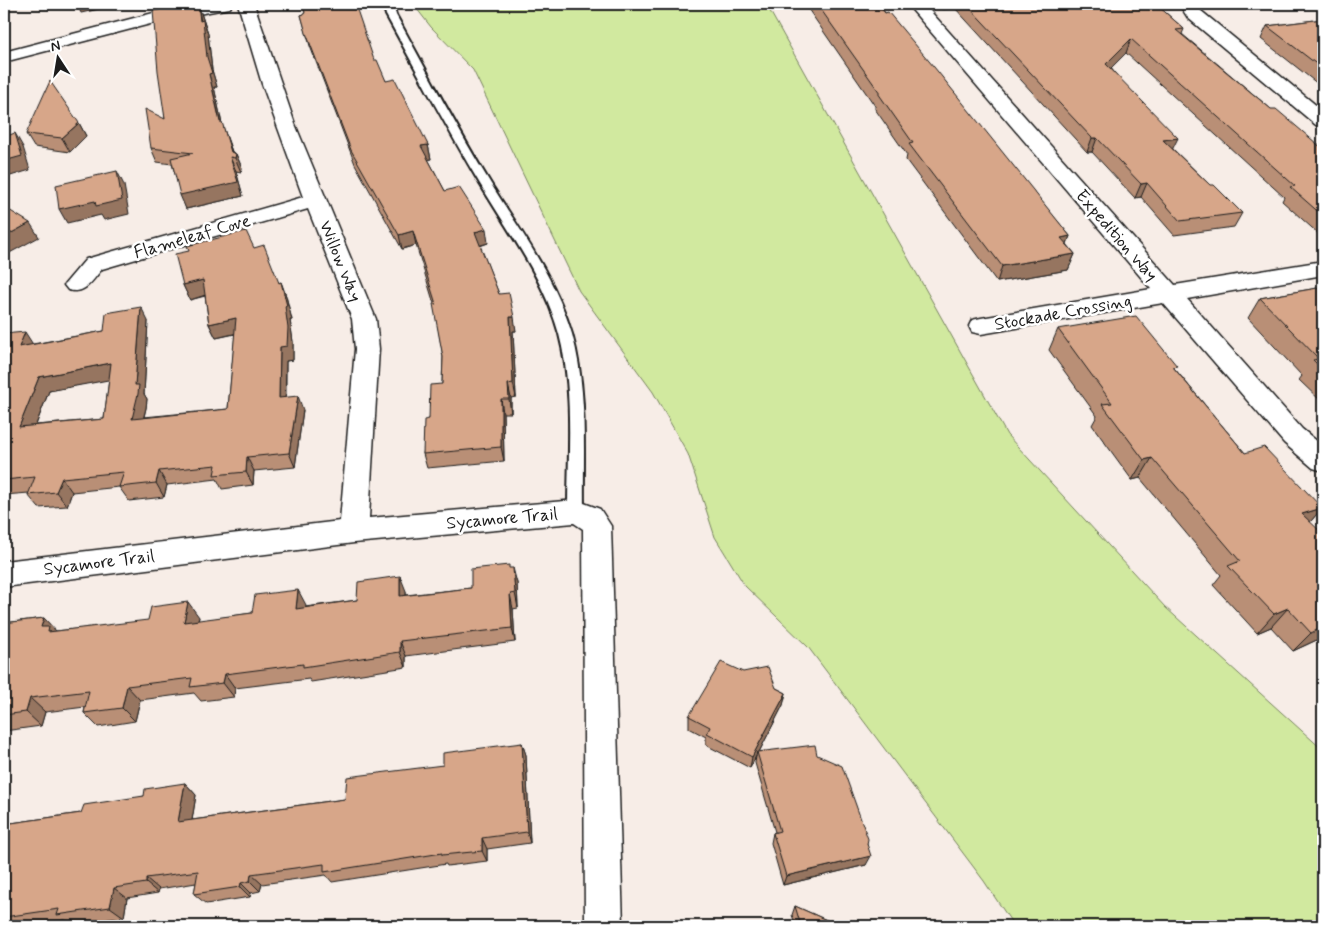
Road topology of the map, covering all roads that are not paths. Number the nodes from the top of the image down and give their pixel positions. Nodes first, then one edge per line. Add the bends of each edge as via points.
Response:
1 (224, 4) edge
2 (246, 4) edge
3 (388, 4) edge
4 (915, 4) edge
5 (1186, 4) edge
6 (4, 57) edge
7 (1323, 121) edge
8 (316, 200) junction
9 (1323, 268) edge
10 (76, 285) dead end
11 (1169, 295) junction
12 (981, 326) dead end
13 (1323, 461) edge
14 (576, 511) junction
15 (354, 531) junction
16 (4, 574) edge
17 (604, 926) edge

1 - 6 street via 161,16
2 - 8 street, Willow Way via 261,59
3 - 14 lane via 391,15 485,183 544,281 565,333 574,382
4 - 11 street, Expedition Way
5 - 7 street
8 - 10 street, Flameleaf Cove via 94,264
8 - 15 street, Willow Way via 364,318 367,349
9 - 11 street, Stockade Crossing
11 - 12 street, Stockade Crossing
11 - 13 street, Expedition Way via 1293,436
14 - 15 street, Sycamore Trail
14 - 17 street, Sycamore Trail via 590,517 597,526
15 - 16 street, Sycamore Trail

